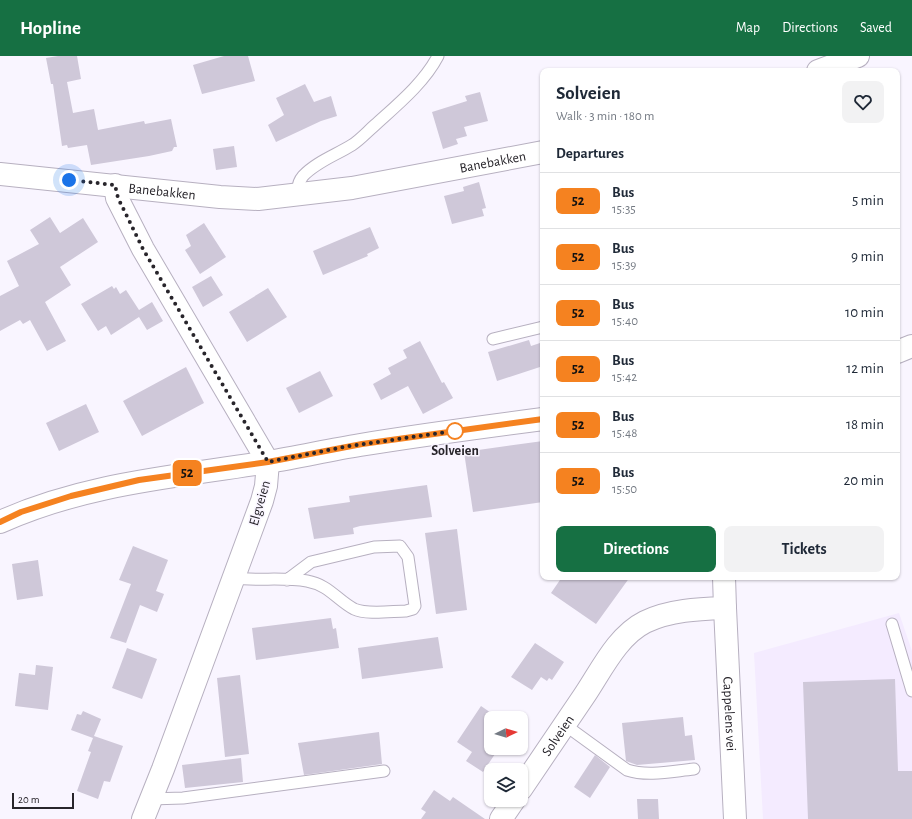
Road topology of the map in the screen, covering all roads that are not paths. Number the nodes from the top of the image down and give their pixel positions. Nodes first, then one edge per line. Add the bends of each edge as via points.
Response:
1 (438, 56) edge
2 (858, 56) edge
3 (826, 68) edge
4 (540, 153) edge
5 (0, 174) edge
6 (115, 185) junction
7 (300, 196) junction
8 (540, 328) edge
9 (493, 339) dead end
10 (912, 346) edge
11 (900, 351) edge
12 (540, 419) edge
13 (268, 462) junction
14 (0, 522) edge
15 (234, 578) junction
16 (287, 580) junction
17 (724, 580) edge
18 (725, 608) junction
19 (892, 624) dead end
20 (912, 691) edge
21 (564, 725) junction
22 (694, 768) dead end
23 (384, 771) dead end
24 (528, 779) edge
25 (150, 799) junction
26 (509, 807) edge
27 (143, 819) edge
28 (501, 819) edge
29 (736, 819) edge

1 - 7 lane via 418,84 388,113 353,144 310,169 302,177 297,189
2 - 3 street
4 - 7 street, Banebakken
5 - 6 street, Banebakken
6 - 7 street, Banebakken via 220,197 258,199
6 - 13 street, Elgveien via 118,198 143,249
8 - 9 lane
10 - 11 street
12 - 13 street via 355,446
13 - 14 street via 139,480 71,496 21,512
13 - 15 street, Elgveien via 262,502
15 - 16 lane
15 - 25 street, Elgveien
16 - 16 lane via 307,581 320,585 354,609 362,611 406,611 415,606 408,557 400,546 374,547 311,562
17 - 18 street
18 - 21 street, Solveien via 665,615 630,632
18 - 29 street, Cappelens vei
19 - 20 lane
21 - 22 lane via 627,770 651,773
21 - 24 street, Solveien
23 - 25 lane via 183,798
25 - 27 street, Elgveien
26 - 28 street

